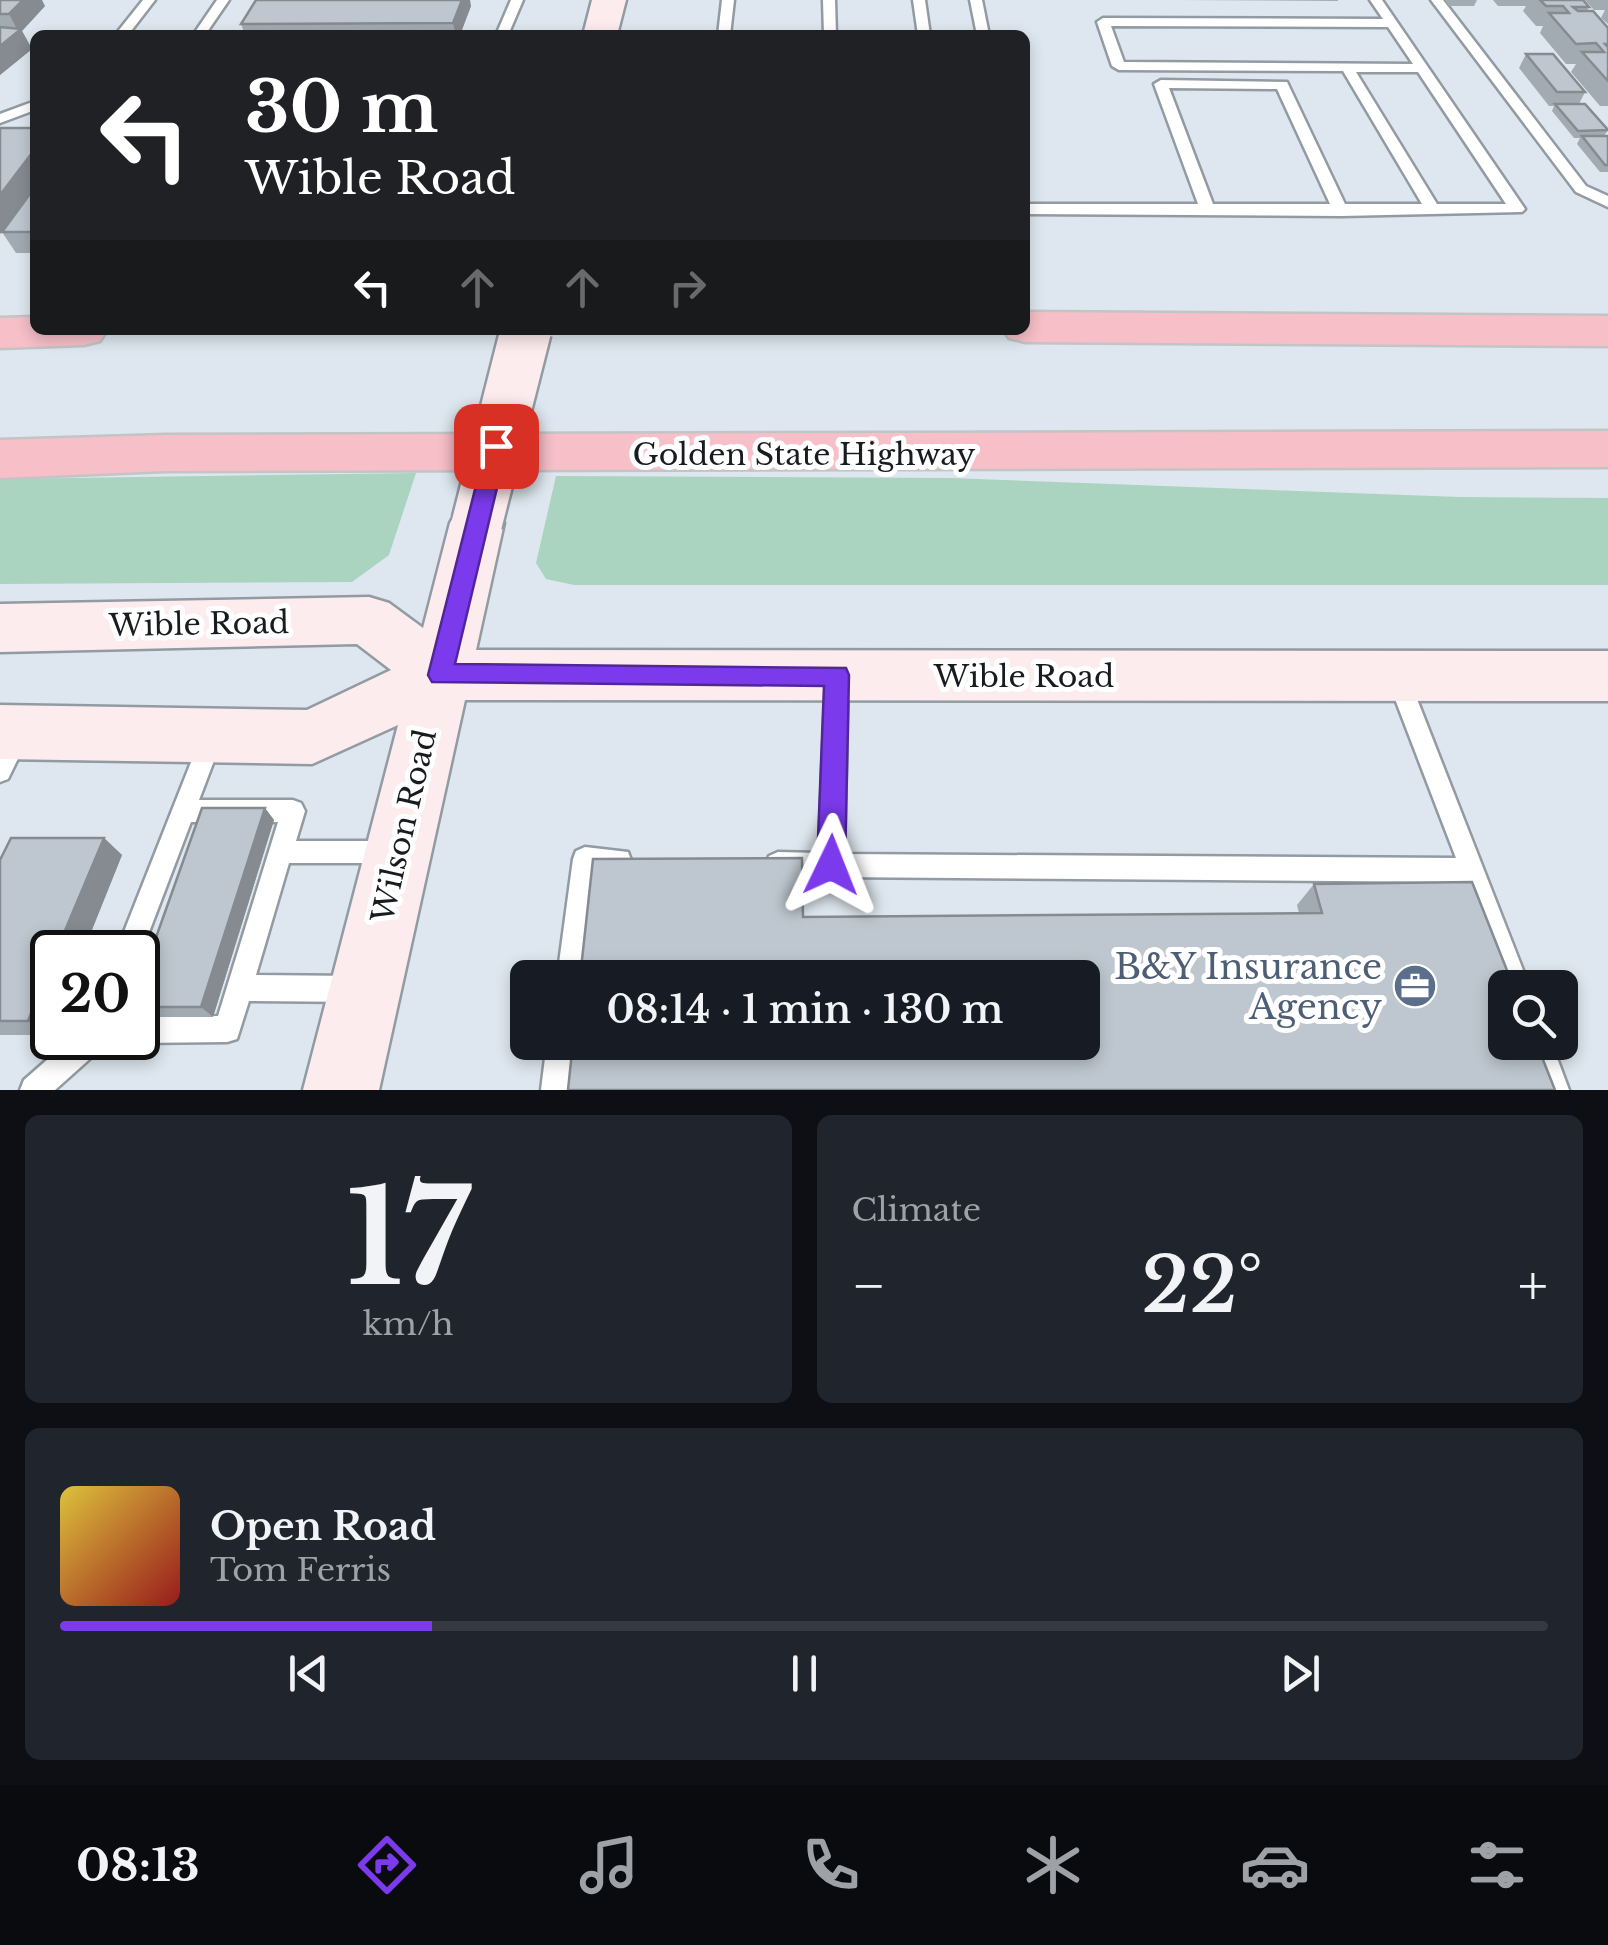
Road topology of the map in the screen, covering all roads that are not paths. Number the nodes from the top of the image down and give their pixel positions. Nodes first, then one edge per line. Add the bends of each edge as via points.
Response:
1 (149, 0) edge
2 (223, 0) edge
3 (516, 0) edge
4 (609, 0) edge
5 (728, 0) edge
6 (829, 0) edge
7 (919, 0) edge
8 (976, 0) edge
9 (1376, 0) edge
10 (1437, 0) edge
11 (1392, 23) junction
12 (124, 30) edge
13 (202, 30) edge
14 (504, 30) edge
15 (601, 30) edge
16 (725, 30) edge
17 (830, 30) edge
18 (923, 30) edge
19 (982, 30) edge
20 (1347, 67) junction
21 (1421, 68) junction
22 (30, 107) edge
23 (0, 119) edge
24 (1608, 202) edge
25 (1030, 209) edge
26 (1208, 210) junction
27 (1433, 210) junction
28 (1342, 211) junction
29 (1030, 328) edge
30 (30, 332) edge
31 (1608, 332) edge
32 (0, 333) edge
33 (525, 335) edge
34 (1608, 449) edge
35 (0, 459) edge
36 (0, 628) edge
37 (440, 675) junction
38 (837, 675) junction
39 (1398, 676) junction
40 (1608, 676) edge
41 (212, 735) junction
42 (6, 745) edge
43 (184, 811) junction
44 (398, 852) junction
45 (642, 860) edge
46 (756, 863) edge
47 (831, 865) junction
48 (270, 868) junction
49 (1473, 870) junction
50 (159, 875) junction
51 (194, 875) edge
52 (138, 930) edge
53 (160, 948) edge
54 (168, 948) edge
55 (572, 960) edge
56 (1510, 970) edge
57 (239, 988) junction
58 (365, 989) junction
59 (160, 1030) edge
60 (67, 1060) edge
61 (559, 1060) edge
62 (1544, 1060) edge
63 (34, 1090) edge
64 (341, 1090) edge
65 (555, 1090) edge
66 (1555, 1090) edge

1 - 12 lane
2 - 13 lane
3 - 14 lane
4 - 15 street
5 - 16 lane
6 - 17 lane
7 - 18 lane
8 - 19 lane
9 - 11 lane
10 - 24 lane via 1582,190
11 - 20 lane via 1104,22 1119,66
11 - 21 lane
20 - 21 lane
20 - 27 lane
21 - 27 lane via 1517,209
22 - 23 lane
25 - 26 lane
26 - 28 lane
26 - 28 lane via 1160,84 1282,85
27 - 28 lane
29 - 31 highway
30 - 32 highway
33 - 37 street, Wilson Road, bridge
34 - 35 highway, Golden State Highway
36 - 37 street, Wible Road via 370,620
37 - 38 street, Wible Road
37 - 41 street, Wible Road via 312,737
37 - 44 street, Wilson Road
38 - 39 street, Wible Road
38 - 47 lane
39 - 40 street, Wible Road
39 - 49 lane
41 - 42 street, Wible Road
41 - 43 lane
43 - 48 lane via 293,811
43 - 50 lane
44 - 48 lane
44 - 58 street, Wilson Road
45 - 55 lane via 585,859
46 - 47 lane
47 - 49 lane
48 - 57 lane via 243,948
49 - 56 lane
50 - 51 lane
50 - 52 lane
53 - 54 lane
57 - 58 lane
57 - 59 lane via 226,1029
58 - 64 street, Wilson Road
60 - 63 lane
61 - 65 lane
62 - 66 lane

